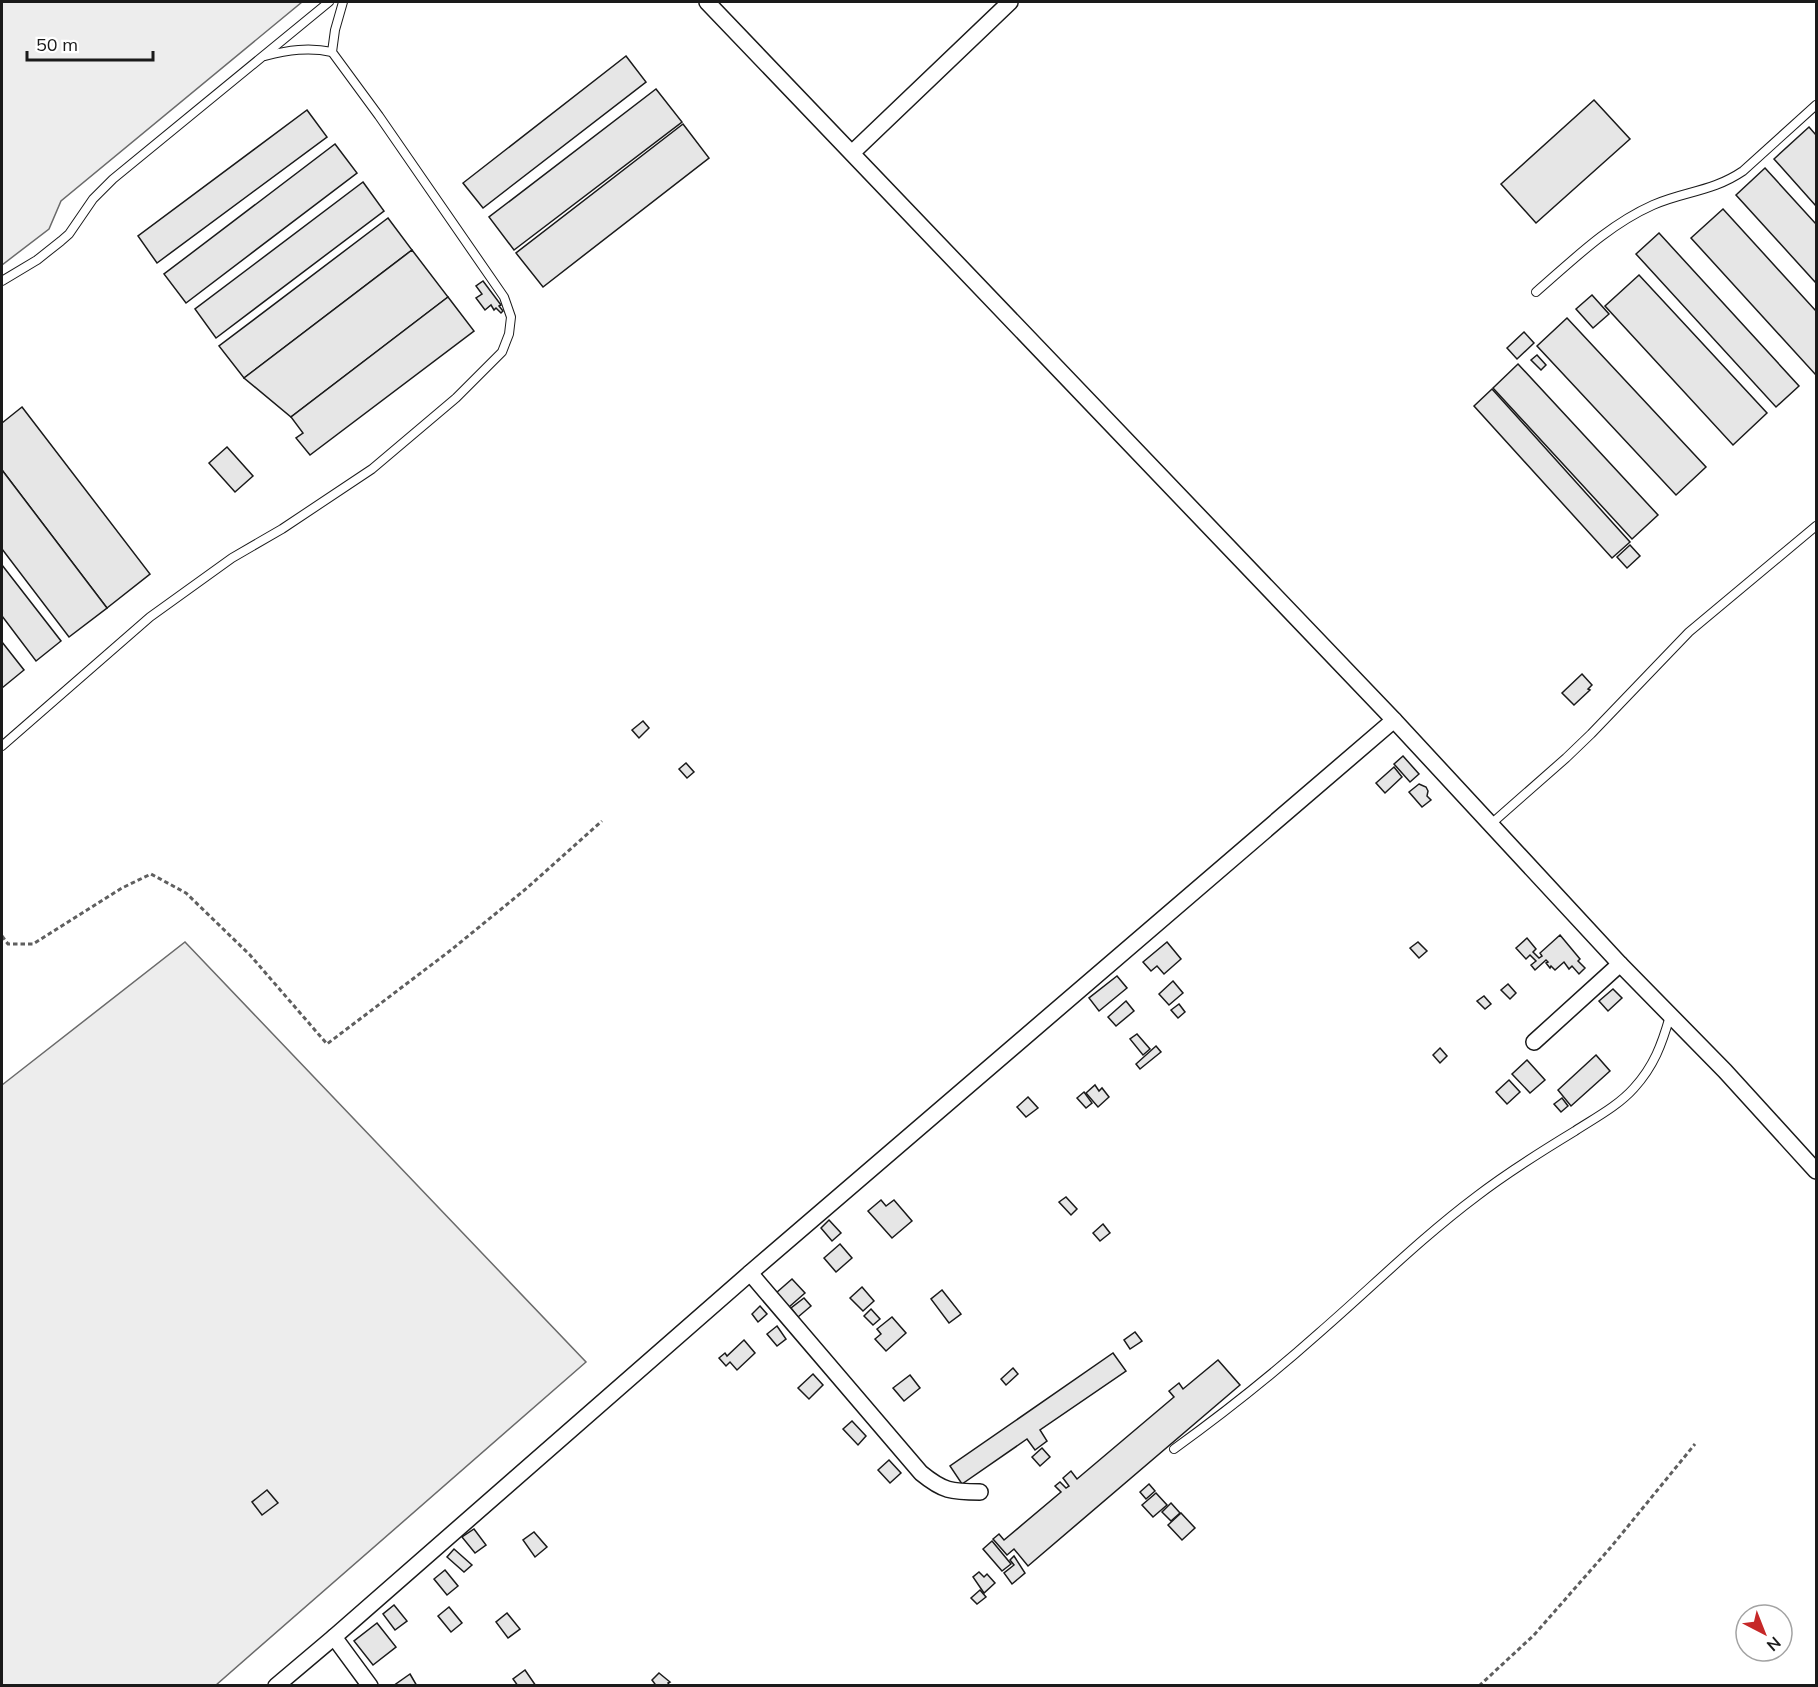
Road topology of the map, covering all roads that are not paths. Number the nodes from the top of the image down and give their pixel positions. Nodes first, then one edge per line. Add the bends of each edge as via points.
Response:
1 (329, 2) edge
2 (343, 2) edge
3 (707, 2) edge
4 (1001, 4) edge
5 (332, 52) junction
6 (264, 56) junction
7 (1816, 105) edge
8 (853, 152) junction
9 (2, 281) edge
10 (1536, 292) dead end
11 (1816, 526) edge
12 (1394, 720) junction
13 (2, 746) edge
14 (1491, 824) junction
15 (1620, 964) junction
16 (1671, 1015) junction
17 (1534, 1042) dead end
18 (1816, 1171) edge
19 (750, 1273) junction
20 (1174, 1449) dead end
21 (980, 1492) dead end
22 (334, 1637) junction
23 (276, 1686) edge
24 (370, 1686) edge

1 - 6 lane
2 - 5 lane
3 - 8 street
4 - 8 street
5 - 6 lane via 302,49
5 - 13 lane via 504,297 511,317 502,352 456,398 372,469 232,558 160,610
6 - 9 lane via 100,191 62,241
7 - 10 lane via 1743,171 1622,221
8 - 12 street
11 - 14 lane via 1689,632 1592,734
12 - 14 street
12 - 19 street
14 - 15 street
15 - 16 street
15 - 17 street
16 - 18 street
16 - 20 lane via 1651,1066 1633,1090 1475,1197 1282,1365
19 - 21 street via 921,1473 946,1490
19 - 22 street
22 - 23 street
22 - 24 street

